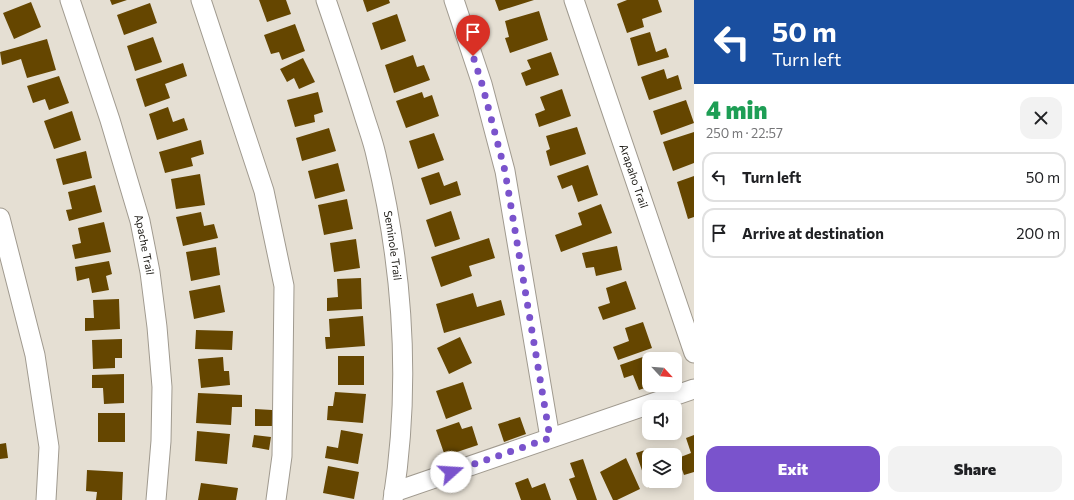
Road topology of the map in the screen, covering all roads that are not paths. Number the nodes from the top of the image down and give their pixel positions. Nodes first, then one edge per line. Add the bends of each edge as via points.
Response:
1 (70, 0) edge
2 (201, 0) edge
3 (326, 0) edge
4 (454, 0) edge
5 (574, 0) edge
6 (0, 218) edge
7 (694, 353) edge
8 (694, 389) edge
9 (550, 438) junction
10 (394, 496) edge
11 (46, 500) edge
12 (156, 500) edge
13 (276, 500) edge

1 - 12 street, Apache Trail via 140,221 150,272 162,387
2 - 13 street via 264,191 284,286 282,456
3 - 10 street, Seminole Trail via 376,154 398,275 403,384
4 - 9 street via 482,84 505,171
5 - 7 street, Arapaho Trail
6 - 11 street via 35,355 49,447
8 - 9 street
9 - 10 street

